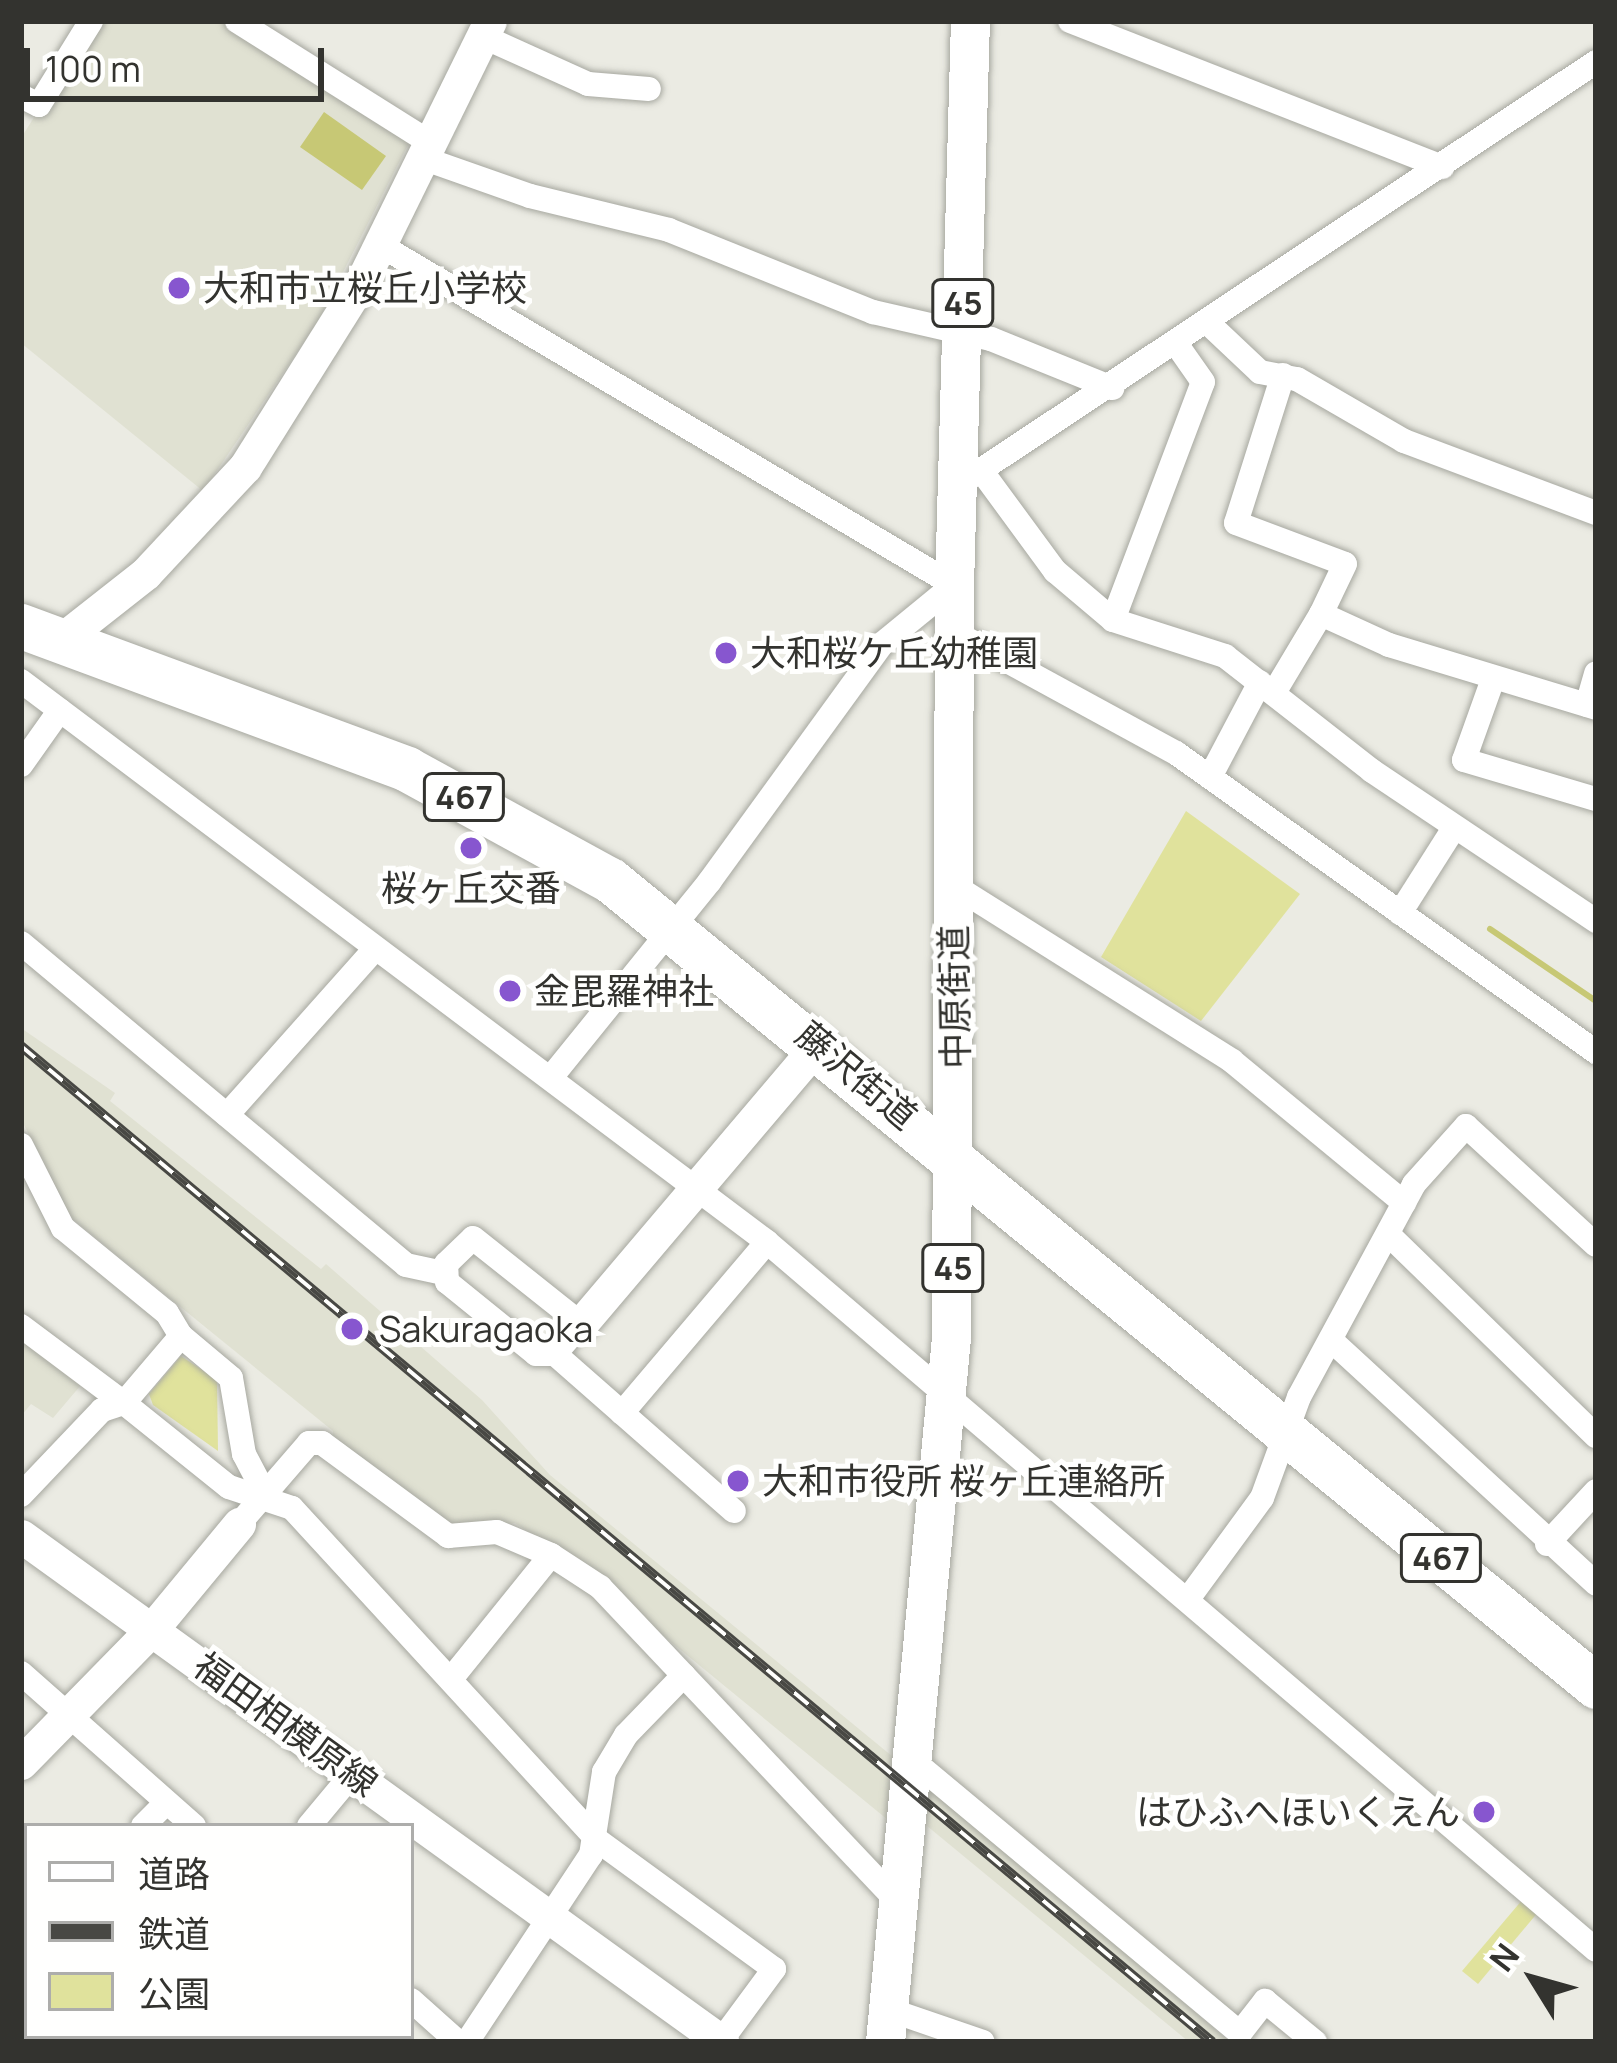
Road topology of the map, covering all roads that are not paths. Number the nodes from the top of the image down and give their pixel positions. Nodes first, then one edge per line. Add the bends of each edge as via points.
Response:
1 (91, 21) edge
2 (970, 21) edge
3 (1070, 21) edge
4 (249, 24) edge
5 (487, 29) edge
6 (1596, 62) edge
7 (649, 89) dead end
8 (21, 96) edge
9 (429, 152) junction
10 (1442, 167) junction
11 (380, 245) junction
12 (1208, 323) junction
13 (962, 331) junction
14 (1177, 345) junction
15 (1283, 375) junction
16 (1112, 388) junction
17 (970, 476) junction
18 (1596, 512) edge
19 (955, 585) junction
20 (1321, 614) junction
21 (1113, 620) junction
22 (954, 632) junction
23 (41, 633) edge
24 (1596, 673) edge
25 (21, 680) edge
26 (1493, 680) junction
27 (1268, 687) junction
28 (1591, 706) edge
29 (60, 710) junction
30 (21, 765) edge
31 (1210, 777) junction
32 (1596, 800) edge
33 (1454, 828) junction
34 (953, 885) junction
35 (1400, 913) junction
36 (1596, 921) edge
37 (672, 923) junction
38 (21, 943) edge
39 (374, 951) junction
40 (819, 1043) junction
41 (1596, 1052) edge
42 (551, 1077) junction
43 (227, 1115) junction
44 (21, 1144) edge
45 (956, 1158) junction
46 (698, 1188) junction
47 (1404, 1203) junction
48 (1388, 1234) junction
49 (767, 1242) junction
50 (1596, 1246) edge
51 (443, 1273) junction
52 (581, 1324) junction
53 (21, 1326) edge
54 (181, 1336) junction
55 (1332, 1341) junction
56 (555, 1354) junction
57 (946, 1391) junction
58 (124, 1402) junction
59 (622, 1413) junction
60 (1286, 1429) junction
61 (1596, 1436) edge
62 (243, 1447) junction
63 (220, 1479) junction
64 (270, 1490) junction
65 (1596, 1491) edge
66 (21, 1495) edge
67 (734, 1511) dead end
68 (239, 1524) junction
69 (21, 1536) edge
70 (1546, 1544) junction
71 (550, 1555) junction
72 (1596, 1584) edge
73 (1189, 1599) junction
74 (153, 1628) junction
75 (21, 1672) edge
76 (684, 1675) junction
77 (451, 1678) junction
78 (1596, 1686) edge
79 (67, 1716) junction
80 (911, 1759) junction
81 (21, 1762) edge
82 (353, 1772) junction
83 (165, 1804) junction
84 (146, 1823) edge
85 (190, 1823) edge
86 (311, 1823) edge
87 (597, 1840) junction
88 (897, 1901) junction
89 (551, 1916) junction
90 (1596, 1950) edge
91 (414, 2002) edge
92 (888, 2026) edge
93 (462, 2042) edge
94 (721, 2042) edge
95 (983, 2042) edge
96 (1316, 2042) edge

1 - 8 street via 39,105
2 - 13 main road, 中原街道 / 45
3 - 10 street
4 - 9 street
5 - 7 street via 588,85
5 - 9 street
6 - 10 street
9 - 11 street
9 - 13 street via 530,196 669,230 873,313
10 - 12 street
11 - 19 street
11 - 23 street via 245,467 146,573
12 - 14 street
12 - 15 street via 1260,372
13 - 16 street
13 - 17 main road, 中原街道 / 45
14 - 16 street
14 - 21 street via 1204,382
15 - 18 street via 1404,442
15 - 20 street via 1236,523 1345,564
16 - 17 street
17 - 19 main road, 中原街道 / 45
17 - 21 street via 1055,571
19 - 22 main road, 中原街道 / 45
19 - 37 street via 883,644
20 - 26 street
20 - 27 street
21 - 27 street via 1200,644
22 - 31 street via 1135,726
22 - 34 main road, 中原街道 / 45
23 - 25 street
23 - 37 highway, 藤沢街道 / 467 via 406,769 552,843
24 - 28 street
25 - 29 street
26 - 28 street
26 - 32 street via 1464,760
27 - 31 street
27 - 33 street
29 - 30 street
29 - 39 street
31 - 35 street
33 - 35 street
33 - 36 street
34 - 45 main road, 中原街道 / 45
34 - 47 street via 1216,1049
35 - 41 street
37 - 40 highway, 藤沢街道 / 467
37 - 42 street
38 - 43 street
39 - 42 street
39 - 43 street
40 - 45 highway, 藤沢街道 / 467
40 - 46 street
42 - 46 street
43 - 51 street via 406,1265
44 - 54 street via 64,1228 167,1313
45 - 57 main road, 中原街道 / 45
45 - 60 highway, 藤沢街道 / 467
46 - 49 street
46 - 52 street
47 - 48 street
47 - 50 street via 1466,1126
48 - 55 street
48 - 61 street
49 - 57 street
49 - 59 street
51 - 52 street via 473,1238
51 - 56 street via 536,1354
52 - 56 street
53 - 58 street
54 - 58 street
54 - 62 street via 231,1378
55 - 60 street
55 - 70 street
56 - 59 street
57 - 73 street
57 - 80 main road, 中原街道 / 45
58 - 63 street
58 - 66 street via 102,1410
59 - 67 street
60 - 73 street via 1262,1498
60 - 78 highway, 藤沢街道 / 467
62 - 63 street
62 - 64 street
63 - 64 street
63 - 68 street
64 - 68 street
64 - 71 street via 309,1443 322,1442 448,1536 497,1532
64 - 77 street
65 - 70 street
68 - 74 street
69 - 74 street, 福田相模原線
70 - 72 street
71 - 76 street via 600,1587
71 - 77 street
73 - 90 street via 1434,1819
74 - 79 street
74 - 82 street, 福田相模原線
75 - 79 street
76 - 87 street via 626,1735 604,1772
76 - 88 street
77 - 87 street
79 - 81 street
79 - 83 street
80 - 88 main road, 中原街道 / 45
80 - 96 street via 1240,2033 1265,2001
82 - 86 street
82 - 89 street, 福田相模原線
83 - 84 street
83 - 85 street
87 - 89 street
87 - 94 street via 774,1969
88 - 92 main road, 中原街道 / 45
89 - 93 street
89 - 94 street, 福田相模原線
91 - 93 street
92 - 95 street

